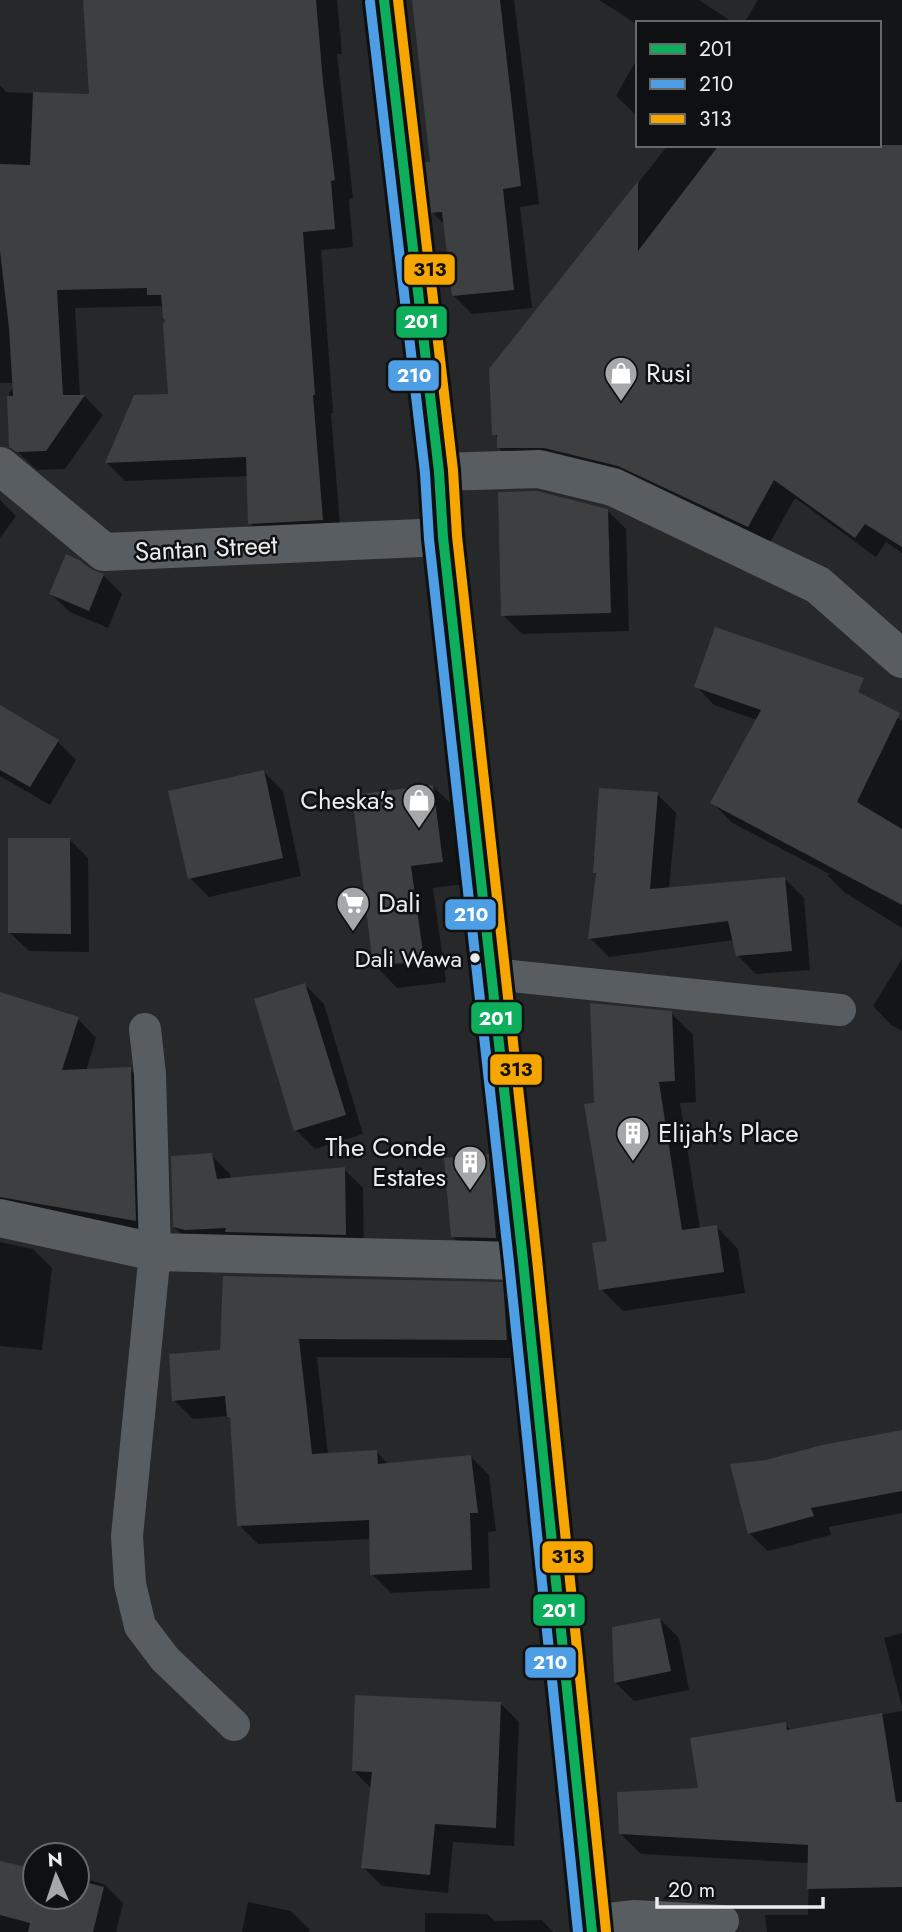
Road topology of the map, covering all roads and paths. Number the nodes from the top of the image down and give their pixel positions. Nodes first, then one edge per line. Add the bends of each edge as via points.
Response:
1 (384, 0) edge
2 (0, 466) edge
3 (439, 472) junction
4 (443, 537) junction
5 (902, 659) edge
6 (492, 974) junction
7 (840, 1010) dead end
8 (145, 1029) dead end
9 (0, 1218) edge
10 (155, 1252) junction
11 (523, 1261) junction
12 (234, 1725) dead end
13 (723, 1921) dead end
14 (592, 1927) edge

1 - 3 main road
2 - 4 street, Santan Street via 104,552
3 - 4 main road
3 - 5 street via 539,469 613,487 818,585
4 - 6 main road
6 - 7 lane
6 - 11 main road
8 - 10 lane
9 - 10 street
10 - 11 street
10 - 12 lane via 127,1536 130,1584 140,1626 165,1659
11 - 14 main road
13 - 14 lane via 635,1916

